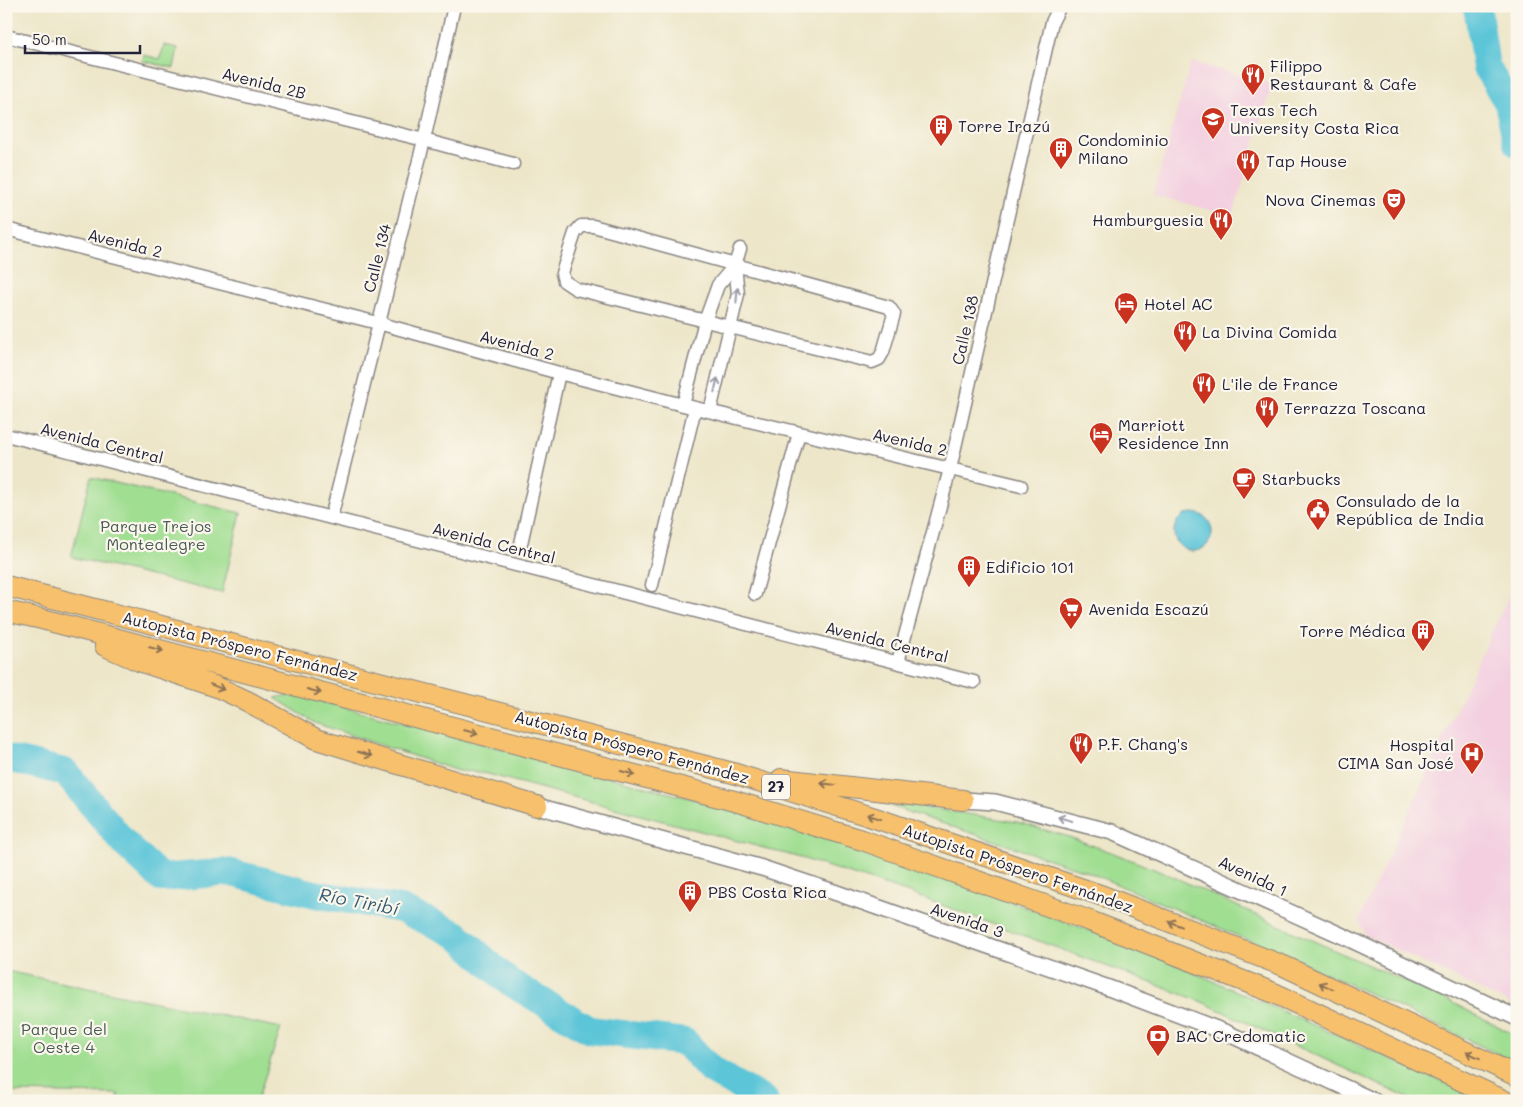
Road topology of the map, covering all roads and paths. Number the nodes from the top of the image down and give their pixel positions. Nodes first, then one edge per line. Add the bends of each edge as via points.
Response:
1 (454, 6) edge
2 (1060, 6) edge
3 (6, 36) edge
4 (424, 140) junction
5 (513, 164) dead end
6 (6, 229) edge
7 (740, 249) dead end
8 (735, 265) junction
9 (705, 321) junction
10 (378, 323) junction
11 (730, 327) junction
12 (559, 373) junction
13 (689, 406) junction
14 (710, 411) junction
15 (799, 433) junction
16 (6, 435) edge
17 (950, 469) junction
18 (1021, 486) dead end
19 (331, 518) junction
20 (520, 548) dead end
21 (652, 585) dead end
22 (6, 586) edge
23 (755, 594) dead end
24 (6, 611) edge
25 (42, 619) junction
26 (898, 662) junction
27 (974, 682) dead end
28 (733, 773) junction
29 (963, 800) joint
30 (537, 806) joint
31 (1517, 1018) edge
32 (1517, 1076) edge
33 (1374, 1101) edge
34 (1505, 1101) edge

1 - 4 street, Calle 134
2 - 17 street, Calle 138 via 1052,22
3 - 4 street, Avenida 2B
4 - 5 street, Avenida 2B
4 - 10 street, Calle 134
6 - 10 street, Avenida 2
7 - 8 street
8 - 9 street via 718,285
8 - 9 street via 593,226 581,226 575,233 562,273 564,282 576,289
11 -> 8 street via 738,294
8 - 11 street via 889,307 894,314 883,352 872,362
9 - 11 street
9 - 13 street
10 - 12 street, Avenida 2
10 - 19 street, Calle 134
14 -> 11 street
12 - 13 street, Avenida 2
12 - 20 street
13 - 14 street, Avenida 2
13 - 21 street
14 - 15 street, Avenida 2
15 - 17 street, Avenida 2
15 - 23 street
16 - 19 street, Avenida Central
17 - 18 street, Avenida 2
17 - 26 street, Calle 138
19 - 26 street, Avenida Central
22 - 28 highway, Autopista Próspero Fernández / 27
24 - 25 highway, Autopista Próspero Fernández / 27
25 -> 30 highway via 139,661 218,686 316,739
25 -> 34 highway, Autopista Próspero Fernández / 27 via 728,800 865,841 1090,920 1274,993
26 - 27 street, Avenida Central
29 -> 28 highway
32 -> 28 highway, Autopista Próspero Fernández / 27 via 1284,966 1112,899
31 -> 29 street, Avenida 1 via 1112,832 995,802
30 - 33 street, Avenida 3 via 762,868 1106,987 1226,1033

